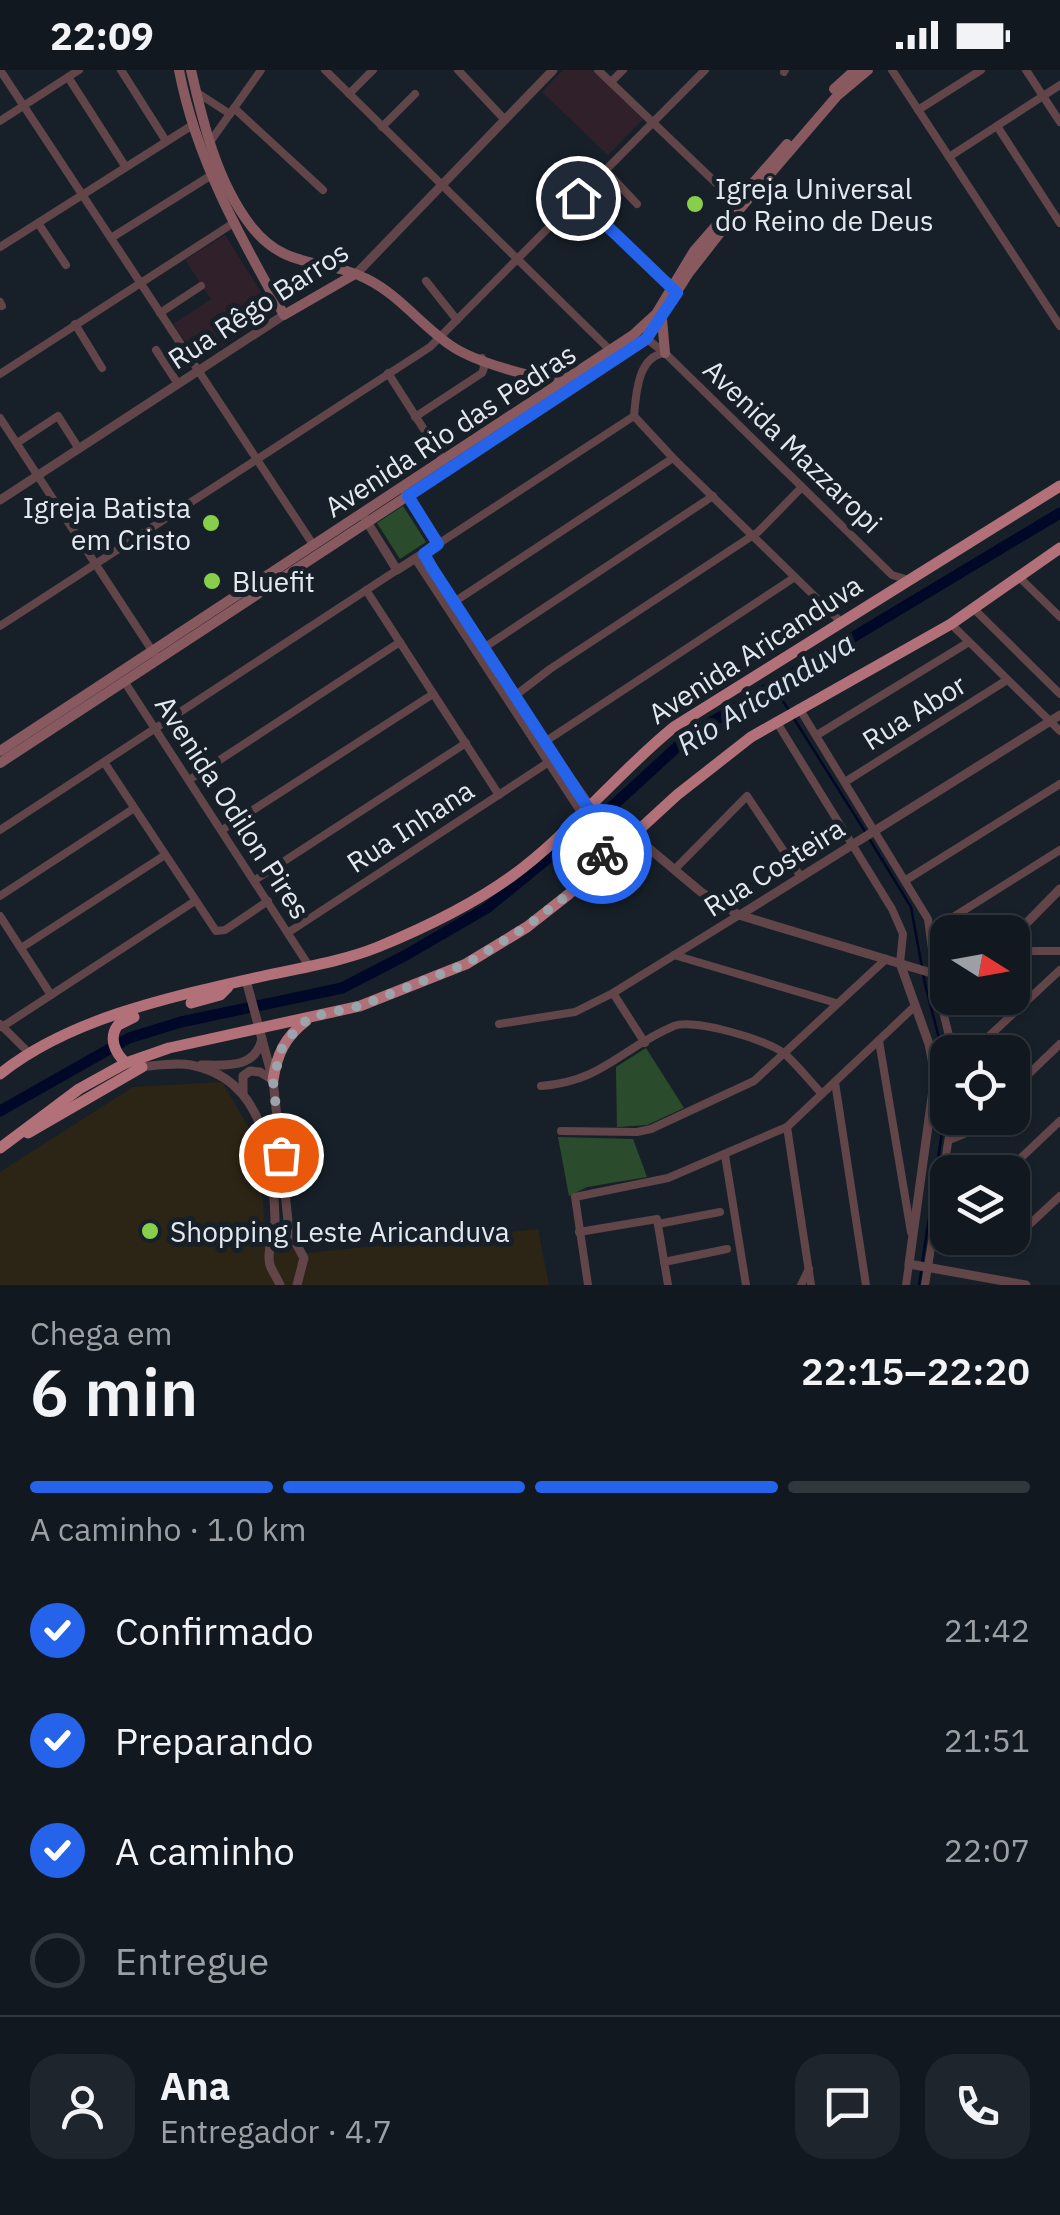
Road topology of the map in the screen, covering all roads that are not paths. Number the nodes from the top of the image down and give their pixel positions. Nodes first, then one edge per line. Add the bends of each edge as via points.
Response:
1 (0, 70) edge
2 (79, 70) edge
3 (121, 70) edge
4 (179, 70) edge
5 (192, 70) edge
6 (325, 70) edge
7 (374, 70) edge
8 (458, 70) edge
9 (553, 70) edge
10 (598, 70) edge
11 (623, 70) edge
12 (705, 70) edge
13 (855, 70) edge
14 (867, 70) edge
15 (892, 70) edge
16 (980, 70) edge
17 (1026, 70) edge
18 (258, 71) edge
19 (68, 77) junction
20 (610, 82) junction
21 (1060, 85) edge
22 (196, 92) junction
23 (350, 94) junction
24 (415, 94) dead end
25 (1043, 96) junction
26 (24, 106) junction
27 (918, 110) junction
28 (232, 111) junction
29 (504, 120) junction
30 (0, 121) edge
31 (652, 122) junction
32 (1060, 122) edge
33 (192, 126) junction
34 (997, 126) junction
35 (382, 127) junction
36 (166, 141) junction
37 (210, 142) junction
38 (949, 157) junction
39 (126, 166) junction
40 (604, 170) junction
41 (210, 176) junction
42 (441, 186) junction
43 (324, 190) dead end
44 (82, 195) junction
45 (578, 198) junction
46 (637, 204) dead end
47 (738, 205) junction
48 (235, 222) junction
49 (38, 223) junction
50 (1060, 223) edge
51 (111, 238) junction
52 (0, 247) edge
53 (517, 259) junction
54 (66, 265) dead end
55 (356, 274) junction
56 (426, 281) dead end
57 (140, 282) junction
58 (202, 286) dead end
59 (674, 290) junction
60 (160, 313) junction
61 (284, 315) junction
62 (662, 319) junction
63 (457, 320) junction
64 (75, 324) junction
65 (1060, 326) edge
66 (633, 335) junction
67 (440, 338) junction
68 (646, 339) junction
69 (156, 350) dead end
70 (611, 351) junction
71 (665, 353) junction
72 (482, 358) junction
73 (102, 368) dead end
74 (198, 371) junction
75 (388, 373) junction
76 (0, 374) edge
77 (576, 374) junction
78 (525, 375) junction
79 (178, 384) junction
80 (538, 399) junction
81 (538, 412) junction
82 (634, 416) junction
83 (415, 417) junction
84 (0, 418) edge
85 (17, 443) junction
86 (79, 449) junction
87 (672, 458) junction
88 (257, 459) junction
89 (444, 462) junction
90 (38, 476) junction
91 (1060, 486) edge
92 (802, 487) junction
93 (405, 492) junction
94 (713, 496) junction
95 (0, 500) edge
96 (365, 518) junction
97 (753, 536) junction
98 (438, 544) junction
99 (1060, 548) edge
100 (317, 550) junction
101 (420, 556) junction
102 (96, 564) junction
103 (397, 570) junction
104 (795, 577) junction
105 (1019, 577) junction
106 (910, 580) junction
107 (366, 590) junction
108 (450, 604) junction
109 (975, 610) junction
110 (1060, 616) edge
111 (841, 622) junction
112 (951, 624) junction
113 (0, 626) edge
114 (400, 642) junction
115 (969, 642) junction
116 (480, 650) junction
117 (155, 655) junction
118 (121, 677) junction
119 (1007, 680) junction
120 (433, 694) junction
121 (1060, 694) edge
122 (512, 698) junction
123 (798, 708) junction
124 (1055, 718) edge
125 (777, 720) junction
126 (156, 728) junction
127 (1060, 732) edge
128 (817, 735) junction
129 (466, 743) junction
130 (542, 744) junction
131 (0, 751) edge
132 (552, 760) junction
133 (104, 762) junction
134 (0, 763) edge
135 (189, 780) junction
136 (844, 782) junction
137 (1060, 784) edge
138 (499, 795) junction
139 (134, 809) junction
140 (589, 812) junction
141 (0, 830) edge
142 (222, 830) junction
143 (622, 832) junction
144 (872, 832) junction
145 (856, 842) junction
146 (1060, 850) edge
147 (164, 855) junction
148 (675, 868) junction
149 (801, 877) junction
150 (255, 880) junction
151 (906, 880) junction
152 (1060, 889) edge
153 (0, 896) edge
154 (195, 900) junction
155 (268, 901) junction
156 (740, 915) junction
157 (955, 915) edge
158 (0, 916) edge
159 (1030, 920) edge
160 (930, 927) edge
161 (288, 932) junction
162 (21, 948) junction
163 (1030, 951) edge
164 (1060, 951) edge
165 (674, 955) junction
166 (886, 959) junction
167 (900, 963) junction
168 (310, 966) junction
169 (1060, 970) edge
170 (930, 972) edge
171 (246, 980) junction
172 (231, 984) junction
173 (612, 993) junction
174 (51, 995) junction
175 (836, 1003) junction
176 (915, 1006) junction
177 (311, 1017) junction
178 (499, 1024) dead end
179 (3, 1028) edge
180 (260, 1028) junction
181 (990, 1035) edge
182 (879, 1041) junction
183 (644, 1043) junction
184 (1060, 1044) edge
185 (784, 1053) junction
186 (28, 1054) junction
187 (124, 1061) junction
188 (16, 1062) junction
189 (194, 1065) junction
190 (142, 1067) junction
191 (1030, 1073) edge
192 (0, 1074) edge
193 (273, 1080) junction
194 (835, 1082) junction
195 (541, 1086) dead end
196 (243, 1094) junction
197 (822, 1094) junction
198 (1060, 1121) edge
199 (787, 1127) junction
200 (561, 1131) dead end
201 (950, 1135) edge
202 (962, 1135) edge
203 (15, 1137) junction
204 (949, 1140) junction
205 (0, 1148) edge
206 (726, 1155) junction
207 (948, 1155) edge
208 (1024, 1155) edge
209 (922, 1186) junction
210 (904, 1190) junction
211 (1060, 1196) edge
212 (720, 1212) dead end
213 (658, 1224) junction
214 (1030, 1224) edge
215 (579, 1232) junction
216 (930, 1239) edge
217 (913, 1241) junction
218 (296, 1244) junction
219 (271, 1248) junction
220 (727, 1250) dead end
221 (664, 1262) junction
222 (919, 1266) junction
223 (809, 1270) junction
224 (275, 1273) junction
225 (300, 1273) junction
226 (962, 1273) junction
227 (280, 1285) edge
228 (296, 1285) edge
229 (588, 1285) edge
230 (668, 1285) edge
231 (746, 1285) edge
232 (802, 1285) edge
233 (812, 1285) edge
234 (866, 1285) edge
235 (906, 1285) edge
236 (925, 1285) edge
237 (957, 1285) edge
238 (1024, 1285) edge

1 - 26 street
2 - 19 street
3 - 36 street
4 - 33 main road
5 - 22 main road
6 - 23 street
7 - 23 street
8 - 29 street
9 - 29 street, Rua Rêgo Barros
10 - 20 street
11 - 20 street
12 - 31 street
13 - 47 main road, Avenida Rio das Pedras
14 - 47 main road, Avenida Rio das Pedras
15 - 27 street
16 - 27 street
17 - 25 street
18 - 28 street
19 - 26 street
19 - 39 street
20 - 31 street
21 - 25 street
22 - 28 street
22 - 37 main road
23 - 35 street
24 - 35 street
25 - 32 street
25 - 34 street
26 - 30 street
26 - 44 street
27 - 38 street
28 - 37 street
28 - 43 street
29 - 42 street, Rua Rêgo Barros
31 - 40 street
31 - 47 street
33 - 36 street
33 - 41 main road
34 - 38 street
34 - 50 street
35 - 42 street
36 - 39 street
37 - 55 main road via 246,218 264,240 307,264
38 - 65 street
39 - 44 street
40 - 45 street
40 - 46 street
41 - 48 main road
41 - 51 street
42 - 53 street
42 - 55 street, Rua Rêgo Barros
44 - 49 street
44 - 51 street
45 - 53 street
45 - 59 street
47 - 59 main road, Avenida Rio das Pedras
48 - 57 street
48 - 61 main road
49 - 52 street
49 - 54 street
51 - 57 street
53 - 63 street
53 - 70 street
55 - 61 main road, Rua Rêgo Barros
55 - 67 main road via 390,292
56 - 63 street
57 - 60 street
57 - 64 street
58 - 60 street
59 - 62 main road, Avenida Rio das Pedras
59 - 66 main road, Avenida Rio das Pedras
60 - 74 street
61 - 74 street, Rua Rêgo Barros
62 - 68 main road, Avenida Rio das Pedras
62 - 71 main road
63 - 67 street
64 - 73 street
64 - 76 street
66 - 68 main road
66 - 70 main road, Avenida Rio das Pedras
67 - 72 main road
67 - 75 street
68 - 71 street, Avenida Mazzaropi
68 - 81 main road, Avenida Rio das Pedras
69 - 79 street
70 - 77 main road, Avenida Rio das Pedras
71 - 82 street via 645,364
71 - 92 street, Avenida Mazzaropi
72 - 78 main road
72 - 83 street via 482,373
74 - 79 street, Rua Rêgo Barros
74 - 88 street
75 - 83 street
75 - 88 street
77 - 78 main road via 555,380
77 - 80 main road, Avenida Rio das Pedras
78 - 80 main road
79 - 86 street, Rua Rêgo Barros
80 - 81 main road
80 - 89 main road, Avenida Rio das Pedras
81 - 93 main road, Avenida Rio das Pedras
82 - 87 street
82 - 98 street
83 - 89 street
84 - 85 street
85 - 86 street via 58,416
85 - 90 street
86 - 90 street, Rua Rêgo Barros
87 - 94 street
87 - 108 street
88 - 100 street
88 - 102 street
89 - 93 main road, Avenida Rio das Pedras
90 - 95 street, Rua Rêgo Barros
90 - 102 street
91 - 106 highway, Avenida Aricanduva
92 - 97 street
92 - 106 street, Avenida Mazzaropi via 892,575
93 - 96 main road, Avenida Rio das Pedras
93 - 98 street
94 - 97 street
94 - 116 street
96 - 100 main road, Avenida Rio das Pedras
96 - 103 street
97 - 104 street
97 - 122 street
98 - 101 street
99 - 105 highway
100 - 117 main road, Avenida Rio das Pedras
101 - 103 street
101 - 108 street
102 - 113 street
102 - 117 street
103 - 107 street
104 - 111 street
104 - 130 street
105 - 109 highway
105 - 110 street
106 - 111 highway, Avenida Aricanduva
107 - 114 street
107 - 126 street
108 - 116 street
109 - 112 highway
109 - 121 street
111 - 140 highway, Avenida Aricanduva via 674,727
112 - 115 street
112 - 123 highway
114 - 120 street
114 - 135 street
115 - 119 street
115 - 128 street
116 - 122 street
117 - 118 main road, Avenida Rio das Pedras
118 - 126 street, Avenida Odilon Pires
118 - 131 main road, Avenida Rio das Pedras
118 - 134 main road, Avenida Rio das Pedras
119 - 124 street
119 - 136 street, Rua Abor
120 - 129 street
120 - 142 street
122 - 130 street
123 - 125 highway
123 - 128 street
124 - 127 street
124 - 144 street, Rua Costeira
125 - 143 highway
125 - 145 street
126 - 133 street
126 - 135 street, Avenida Odilon Pires
128 - 136 street
129 - 138 street
129 - 150 street
130 - 132 street
132 - 138 street, Rua Inhana
132 - 140 street
133 - 139 street
133 - 141 street
135 - 142 street, Avenida Odilon Pires
136 - 144 street
137 - 151 street
138 - 161 street, Rua Inhana
139 - 147 street
139 - 153 street
140 - 143 street
140 - 168 highway, Avenida Aricanduva via 477,900 377,947
142 - 150 street, Avenida Odilon Pires
143 - 148 street
143 - 177 highway via 575,889 466,964 360,1006
144 - 145 street, Rua Costeira
144 - 151 street
145 - 149 street, Rua Costeira
145 - 167 street via 899,924
146 - 157 street
147 - 154 street
147 - 162 street
148 - 149 street via 748,797
148 - 156 street
149 - 156 street, Rua Costeira
150 - 155 street, Avenida Odilon Pires
151 - 160 street
152 - 159 street
154 - 155 street via 221,932
154 - 174 street
155 - 161 street, Avenida Odilon Pires
156 - 165 street, Rua Costeira
156 - 166 street
158 - 162 street
161 - 168 street, Avenida Odilon Pires
162 - 174 street
163 - 164 street
165 - 173 street, Rua Costeira
165 - 175 street
166 - 167 street
166 - 175 street
167 - 170 street
167 - 176 street
168 - 171 highway, Avenida Aricanduva
169 - 181 street
171 - 172 highway, Avenida Aricanduva
171 - 180 street
172 - 186 highway, Avenida Aricanduva via 111,1017
172 - 187 highway via 220,995 118,1025 114,1045
173 - 178 street, Rua Costeira via 575,1012
173 - 183 street
174 - 179 street
175 - 185 street
176 - 182 street
176 - 209 street via 935,1076
177 - 180 highway
177 - 193 highway via 289,1036
179 - 186 street
179 - 188 street
180 - 187 highway
180 - 189 street via 258,1053 250,1060
180 - 193 street
182 - 194 street
182 - 210 street
183 - 185 street via 689,1023
183 - 195 street via 587,1078
184 - 191 street
185 - 197 street
185 - 200 street via 744,1087 651,1129
186 - 188 highway, Avenida Aricanduva
187 - 190 street
187 - 203 highway
188 - 192 highway, Avenida Aricanduva
189 - 190 street
189 - 196 street
190 - 203 highway
193 - 196 street via 248,1072
193 - 218 street
194 - 197 street
194 - 234 street
196 - 219 street via 268,1147
197 - 199 street
198 - 208 street
199 - 206 street
199 - 223 street
201 - 204 street
202 - 204 street
203 - 205 highway
204 - 207 street
206 - 215 street via 668,1178 577,1196
206 - 231 street
209 - 210 street
209 - 217 street
210 - 217 street
211 - 214 street
212 - 213 street
213 - 215 street via 654,1219
213 - 221 street
215 - 229 street
216 - 222 street
217 - 222 street
218 - 219 street
218 - 225 street via 304,1258
219 - 224 street
220 - 221 street
221 - 230 street
222 - 226 street
222 - 235 street
222 - 236 street
223 - 232 street
223 - 233 street
224 - 225 street
224 - 227 street
225 - 228 street
226 - 237 street
226 - 238 street

